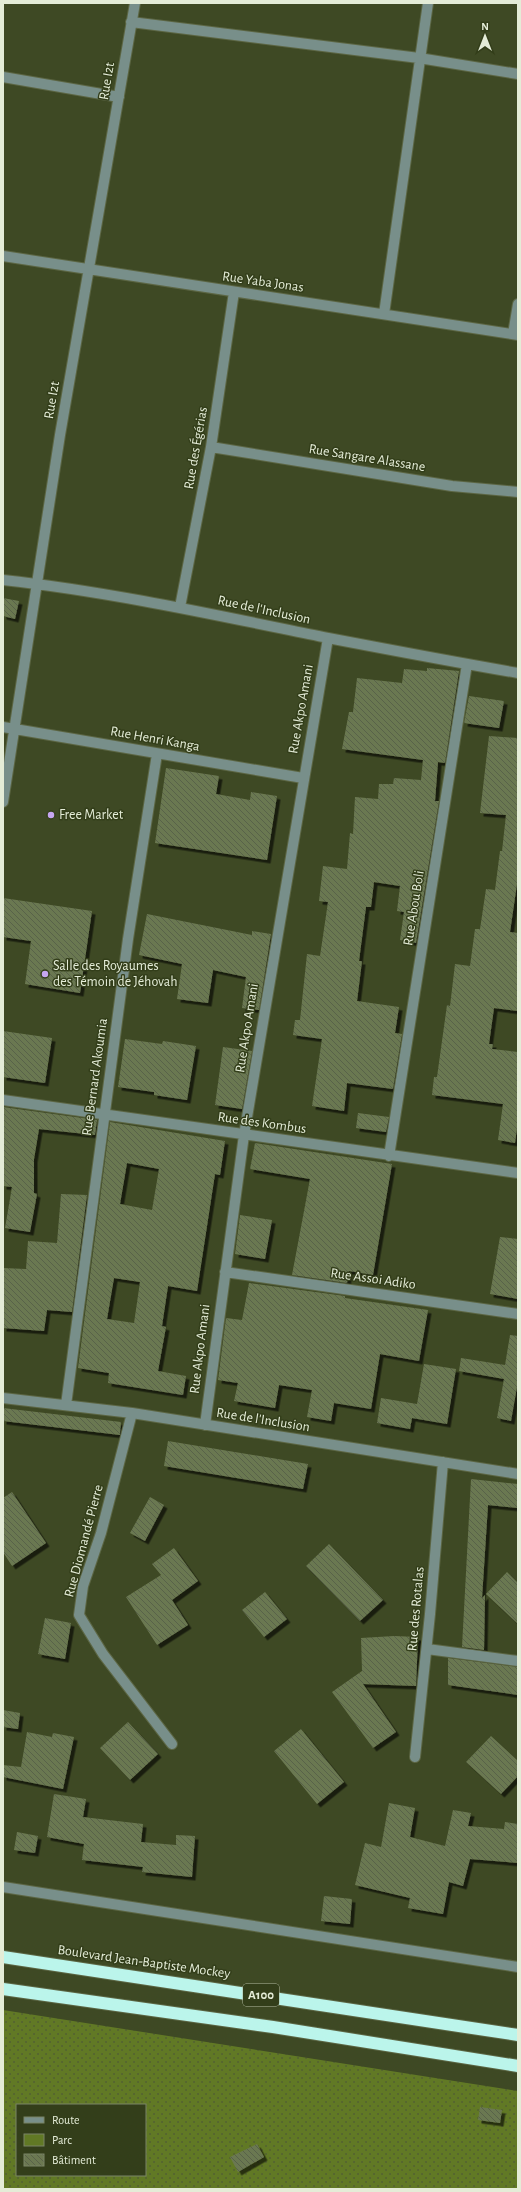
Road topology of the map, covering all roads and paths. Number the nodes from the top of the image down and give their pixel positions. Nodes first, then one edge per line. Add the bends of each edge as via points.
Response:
1 (135, 3) edge
2 (428, 3) edge
3 (131, 22) junction
4 (420, 58) junction
5 (518, 74) edge
6 (3, 77) edge
7 (119, 97) junction
8 (3, 256) edge
9 (88, 269) junction
10 (234, 292) junction
11 (518, 304) edge
12 (384, 314) junction
13 (516, 335) edge
14 (211, 447) junction
15 (518, 492) edge
16 (3, 580) edge
17 (38, 584) junction
18 (180, 607) junction
19 (328, 638) junction
20 (467, 664) junction
21 (518, 674) edge
22 (3, 727) edge
23 (15, 730) junction
24 (157, 754) junction
25 (303, 778) junction
26 (3, 802) edge
27 (3, 1100) edge
28 (104, 1114) junction
29 (244, 1135) junction
30 (389, 1156) junction
31 (518, 1173) edge
32 (225, 1272) junction
33 (518, 1314) edge
34 (3, 1398) edge
35 (66, 1405) junction
36 (132, 1414) junction
37 (205, 1425) junction
38 (443, 1462) junction
39 (518, 1474) edge
40 (427, 1649) junction
41 (518, 1661) edge
42 (172, 1744) dead end
43 (415, 1757) dead end
44 (3, 1887) edge
45 (3, 1957) edge
46 (518, 1967) edge
47 (3, 1989) edge
48 (518, 2035) edge
49 (518, 2066) edge

1 - 3 street, Rue I2t
2 - 4 street
3 - 4 street
3 - 7 street, Rue I2t
4 - 5 street
4 - 12 street
6 - 7 street
7 - 9 street, Rue I2t
8 - 9 street, Rue Yaba Jonas
9 - 10 street, Rue Yaba Jonas
9 - 17 street, Rue I2t
10 - 12 street, Rue Yaba Jonas
10 - 14 street, Rue des Égérias
11 - 13 street
12 - 13 street, Rue Yaba Jonas
14 - 15 street, Rue Sangare Alassane via 452,486
14 - 18 street, Rue des Égérias
16 - 17 street, Rue de l'Inclusion
17 - 18 street, Rue de l'Inclusion
17 - 23 street, Rue I2t
18 - 19 street, Rue de l'Inclusion
19 - 20 street, Rue de l'Inclusion
19 - 25 street, Rue Akpo Amani
20 - 21 street, Rue de l'Inclusion
20 - 30 street, Rue Abou Boli
22 - 23 street, Rue Henri Kanga
23 - 24 street, Rue Henri Kanga
23 - 26 street, Rue I2t
24 - 25 street, Rue Henri Kanga
24 - 28 street, Rue Bernard Akoumia
25 - 29 street, Rue Akpo Amani
27 - 28 street, Rue des Kombus
28 - 29 street, Rue des Kombus
28 - 35 street, Rue Bernard Akoumia
29 - 30 street, Rue des Kombus
29 - 32 street, Rue Akpo Amani
30 - 31 street, Rue des Kombus
32 - 33 street, Rue Assoi Adiko
32 - 37 street, Rue Akpo Amani
34 - 35 street, Rue de l'Inclusion
35 - 36 street, Rue de l'Inclusion
36 - 37 street, Rue de l'Inclusion
36 - 42 street, Rue Diomandé Pierre via 101,1533 83,1586 79,1615 103,1654
37 - 38 street, Rue de l'Inclusion
38 - 39 street, Rue de l'Inclusion
38 - 40 street, Rue des Rotalas
40 - 41 street
40 - 43 street, Rue des Rotalas
44 - 46 street
45 - 48 highway, Boulevard Jean-Baptiste Mockey / A100
47 - 49 highway, A100 via 273,2027

